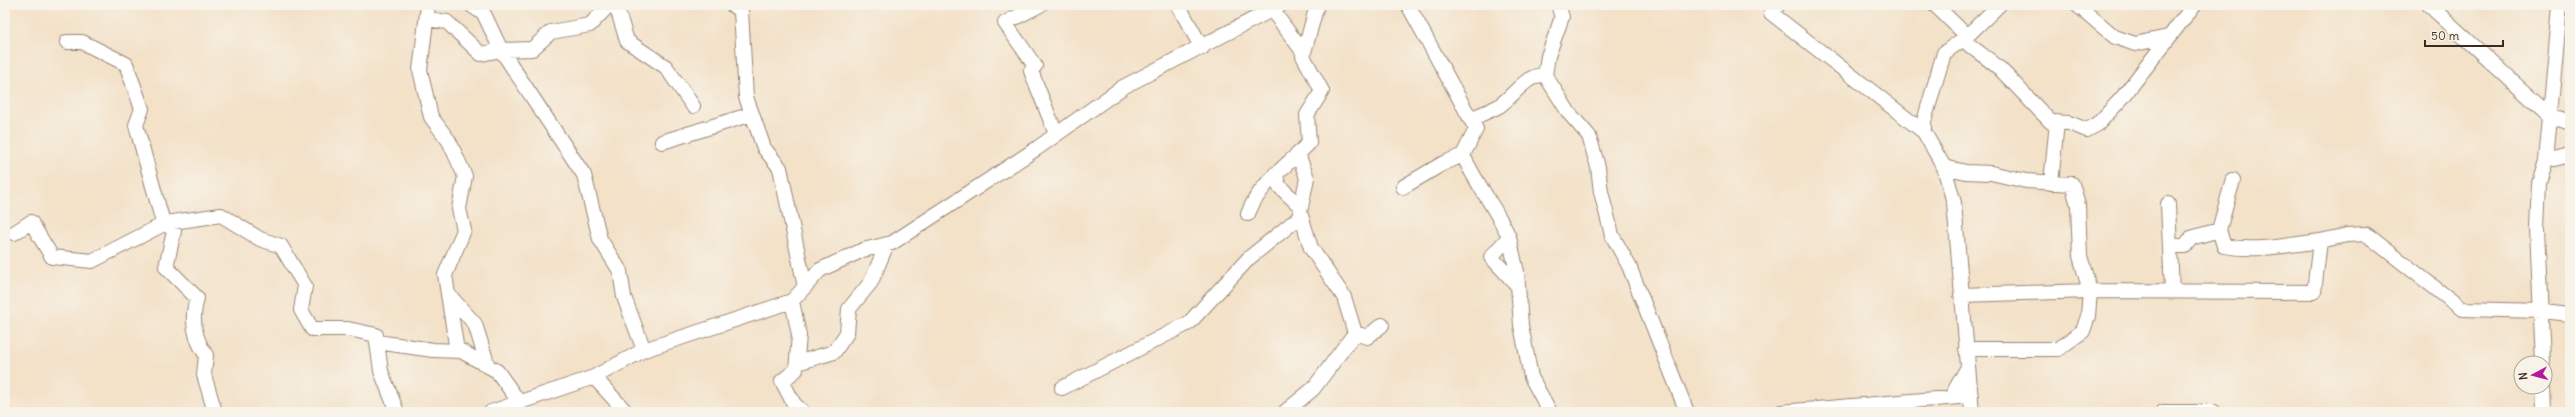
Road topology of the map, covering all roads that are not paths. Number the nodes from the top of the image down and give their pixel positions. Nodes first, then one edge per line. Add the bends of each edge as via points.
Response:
1 (471, 5) edge
2 (609, 5) edge
3 (616, 5) edge
4 (732, 5) edge
5 (1040, 5) edge
6 (1178, 5) edge
7 (1317, 5) edge
8 (1408, 5) edge
9 (1558, 5) edge
10 (1778, 5) edge
11 (1935, 5) edge
12 (1999, 5) edge
13 (2078, 5) edge
14 (2194, 5) edge
15 (2429, 5) edge
16 (2560, 5) edge
17 (1276, 7) edge
18 (428, 12) edge
19 (2565, 29) edge
20 (1965, 37) junction
21 (2168, 37) junction
22 (67, 42) dead end
23 (1202, 48) junction
24 (501, 50) junction
25 (1304, 53) junction
26 (1545, 75) junction
27 (693, 106) dead end
28 (752, 114) junction
29 (2550, 116) junction
30 (1470, 119) junction
31 (2057, 122) junction
32 (2570, 123) edge
33 (1924, 132) junction
34 (1056, 134) junction
35 (662, 142) dead end
36 (1298, 154) junction
37 (1463, 155) junction
38 (2570, 155) edge
39 (2546, 161) junction
40 (1944, 166) junction
41 (1276, 174) junction
42 (2233, 180) dead end
43 (2052, 183) junction
44 (1403, 187) dead end
45 (2168, 204) dead end
46 (1301, 212) junction
47 (1248, 214) dead end
48 (166, 223) junction
49 (2219, 230) junction
50 (14, 233) dead end
51 (1509, 237) junction
52 (2320, 241) junction
53 (887, 244) junction
54 (2170, 246) junction
55 (1516, 284) junction
56 (805, 287) junction
57 (2090, 291) junction
58 (2172, 291) junction
59 (448, 294) junction
60 (1961, 295) junction
61 (792, 301) junction
62 (2542, 311) junction
63 (2570, 314) edge
64 (1382, 325) dead end
65 (1355, 333) junction
66 (377, 342) junction
67 (1966, 349) junction
68 (644, 350) junction
69 (457, 351) junction
70 (2543, 355) edge
71 (797, 363) junction
72 (488, 366) junction
73 (1968, 367) junction
74 (594, 377) junction
75 (1062, 388) dead end
76 (2543, 395) edge
77 (1952, 396) junction
78 (1971, 396) junction
79 (519, 402) junction
80 (1807, 410) edge
81 (215, 412) edge
82 (396, 412) edge
83 (491, 412) edge
84 (626, 412) edge
85 (803, 412) edge
86 (1285, 412) edge
87 (1550, 412) edge
88 (1688, 412) edge
89 (1781, 412) edge
90 (1972, 412) edge
91 (2163, 412) edge
92 (2214, 412) edge
93 (2544, 412) edge

1 - 24 street via 484,14
2 - 24 street via 590,25 551,32 532,49
3 - 27 street via 628,41 666,67
4 - 28 street via 741,11 746,97
5 - 34 street via 1005,23 1035,66 1031,71
6 - 23 street
7 - 25 street
8 - 30 street
9 - 26 street via 1562,17 1548,56
10 - 33 street via 1771,13
11 - 20 street
12 - 20 street
13 - 21 street via 2115,37 2135,44
14 - 21 street
15 - 29 street
16 - 19 street
17 - 23 street
17 - 25 street
18 - 24 street via 448,22 481,54
18 - 59 street via 420,70 431,117 450,141 465,176 459,209 464,230 445,275
19 - 29 street
20 - 31 street via 1971,48 1984,55 2001,70 2051,122
20 - 33 street via 1944,53 1924,121
21 - 31 street via 2122,98 2098,124 2087,130 2069,123
22 - 48 street via 82,42 126,64 142,109 136,125 162,219
23 - 34 street via 1123,87
24 - 68 street via 584,175 600,239 620,271 624,297
25 - 36 street via 1303,56 1322,91 1308,115 1309,143
26 - 30 street via 1528,80 1511,98
26 - 88 street via 1569,113 1589,136 1612,235 1629,266
28 - 35 street
28 - 56 street via 764,148 780,168
29 - 32 street
29 - 39 street
30 - 37 street via 1476,130
31 - 43 street
33 - 40 street
34 - 53 street
36 - 41 street
36 - 46 street via 1307,178
37 - 44 street
37 - 51 street via 1475,182 1490,201
38 - 39 street
39 - 62 street via 2539,183 2537,228
40 - 43 street via 1966,172 1991,173 2026,182
40 - 60 street via 1954,203
41 - 46 street via 1279,186
41 - 47 street via 1253,199
42 - 49 street
43 - 57 street via 2072,184 2078,205 2080,256
45 - 54 street
46 - 65 street via 1311,248 1344,297
46 - 75 street via 1248,258 1189,323
48 - 50 street via 92,261 52,257 31,222
48 - 66 street via 221,215 260,239 281,246 305,286 300,310 312,329 348,329 376,335
48 - 81 street via 174,231 166,267 197,298 192,313 199,345 206,355 204,375
49 - 52 street via 2224,246 2235,248
49 - 54 street via 2191,238 2185,246
51 - 55 street via 1517,272
51 - 55 street via 1491,258
52 - 58 street via 2314,292 2275,294
52 - 62 street via 2366,234 2462,309
53 - 56 street via 863,250 820,270
53 - 71 street via 871,282 849,309 847,333 834,352
54 - 58 street
55 - 87 street via 1531,377
56 - 61 street
57 - 58 street
57 - 60 street
57 - 67 street via 2088,316 2083,331 2058,349
59 - 69 street
59 - 72 street via 475,324
60 - 67 street
61 - 68 street
61 - 71 street via 799,335
62 - 63 street
62 - 70 street
64 - 65 street via 1367,337
65 - 86 street via 1313,389
66 - 69 street
66 - 82 street via 381,371
67 - 73 street
68 - 74 street
69 - 72 street via 462,351
71 - 85 street via 796,370 782,380 794,404
72 - 79 street via 497,371
73 - 77 street
73 - 78 street
74 - 79 street
74 - 84 street
76 - 93 street
77 - 78 street
77 - 80 street
78 - 90 street
79 - 83 street
80 - 89 street
91 - 92 street

